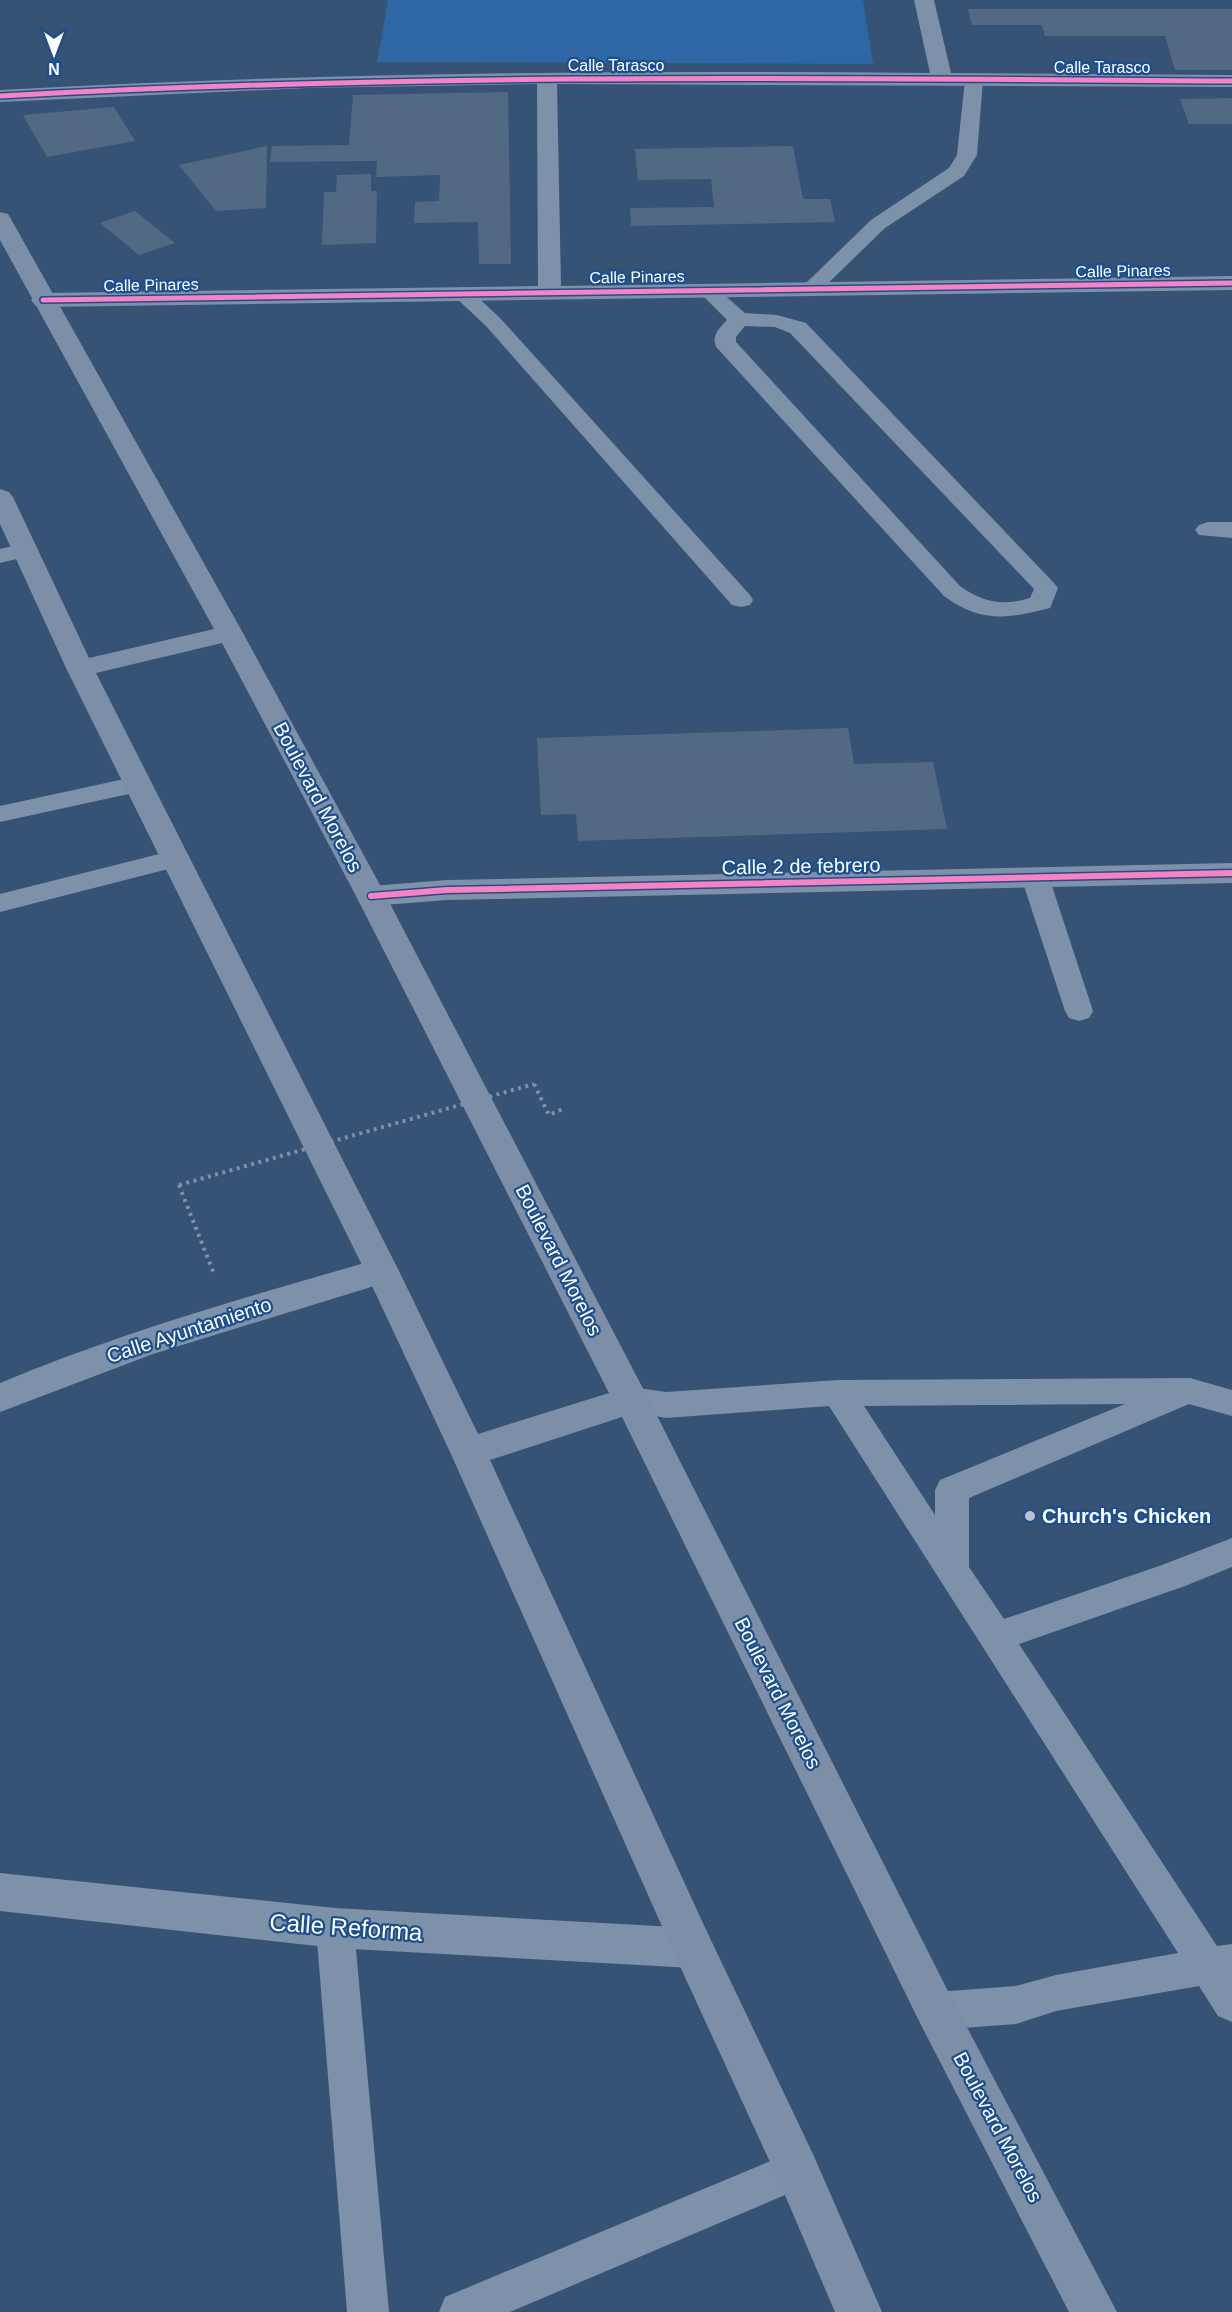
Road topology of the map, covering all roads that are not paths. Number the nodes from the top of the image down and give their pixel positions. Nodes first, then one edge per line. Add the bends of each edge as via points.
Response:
1 (924, 0) edge
2 (547, 78) junction
3 (942, 80) junction
4 (974, 80) junction
5 (1232, 81) edge
6 (0, 96) edge
7 (0, 219) edge
8 (1232, 283) edge
9 (812, 288) junction
10 (707, 290) junction
11 (550, 292) junction
12 (462, 293) junction
13 (43, 300) junction
14 (739, 319) junction
15 (0, 497) edge
16 (13, 553) edge
17 (741, 600) dead end
18 (230, 633) junction
19 (81, 668) junction
20 (138, 784) junction
21 (0, 814) edge
22 (175, 858) junction
23 (1232, 873) edge
24 (1035, 878) junction
25 (371, 896) junction
26 (0, 903) edge
27 (1079, 1011) dead end
28 (382, 1271) junction
29 (1190, 1391) junction
30 (838, 1393) junction
31 (0, 1398) edge
32 (631, 1400) junction
33 (1232, 1403) edge
34 (468, 1452) junction
35 (1232, 1552) edge
36 (952, 1569) junction
37 (996, 1637) junction
38 (0, 1892) edge
39 (335, 1928) junction
40 (693, 1948) junction
41 (1220, 1964) edge
42 (1232, 2003) edge
43 (936, 2011) junction
44 (797, 2170) junction
45 (368, 2312) edge
46 (460, 2312) edge
47 (859, 2312) edge
48 (1094, 2312) edge

1 - 3 street
2 - 3 street, Calle Tarasco
2 - 6 street, Calle Tarasco via 370,80
2 - 11 street
3 - 4 street, Calle Tarasco
4 - 5 street, Calle Tarasco
4 - 9 lane via 967,155 957,172 878,224
7 - 13 main road, Boulevard Morelos
8 - 9 street, Calle Pinares
9 - 10 street, Calle Pinares
10 - 11 street, Calle Pinares
10 - 14 lane
11 - 12 street, Calle Pinares
12 - 13 street, Calle Pinares
12 - 17 lane via 493,322
13 - 18 main road, Boulevard Morelos
14 - 14 lane via 725,336 725,343 952,591 969,604 992,611 1041,603 1046,588 798,328 777,321
15 - 16 main road
16 - 19 main road
18 - 19 main road
18 - 25 main road, Boulevard Morelos
19 - 20 main road
20 - 21 lane
20 - 22 main road
22 - 26 lane
22 - 28 main road
23 - 24 street, Calle 2 de febrero
24 - 25 street, Calle 2 de febrero via 447,890
24 - 27 lane
25 - 32 main road, Boulevard Morelos
28 - 31 street, Calle Ayuntamiento via 231,1316 51,1376
28 - 34 main road
29 - 30 lane
29 - 33 lane
29 - 36 lane via 952,1490
30 - 32 lane via 666,1405
30 - 36 lane
32 - 34 main road
32 - 43 main road, Boulevard Morelos
34 - 40 main road
35 - 37 lane
36 - 37 lane
37 - 41 lane
38 - 39 street, Calle Reforma
39 - 40 street, Calle Reforma
39 - 45 lane
40 - 44 main road
41 - 42 lane
41 - 43 lane via 1056,1993 1016,2006
43 - 48 main road, Boulevard Morelos
44 - 46 lane
44 - 47 main road

